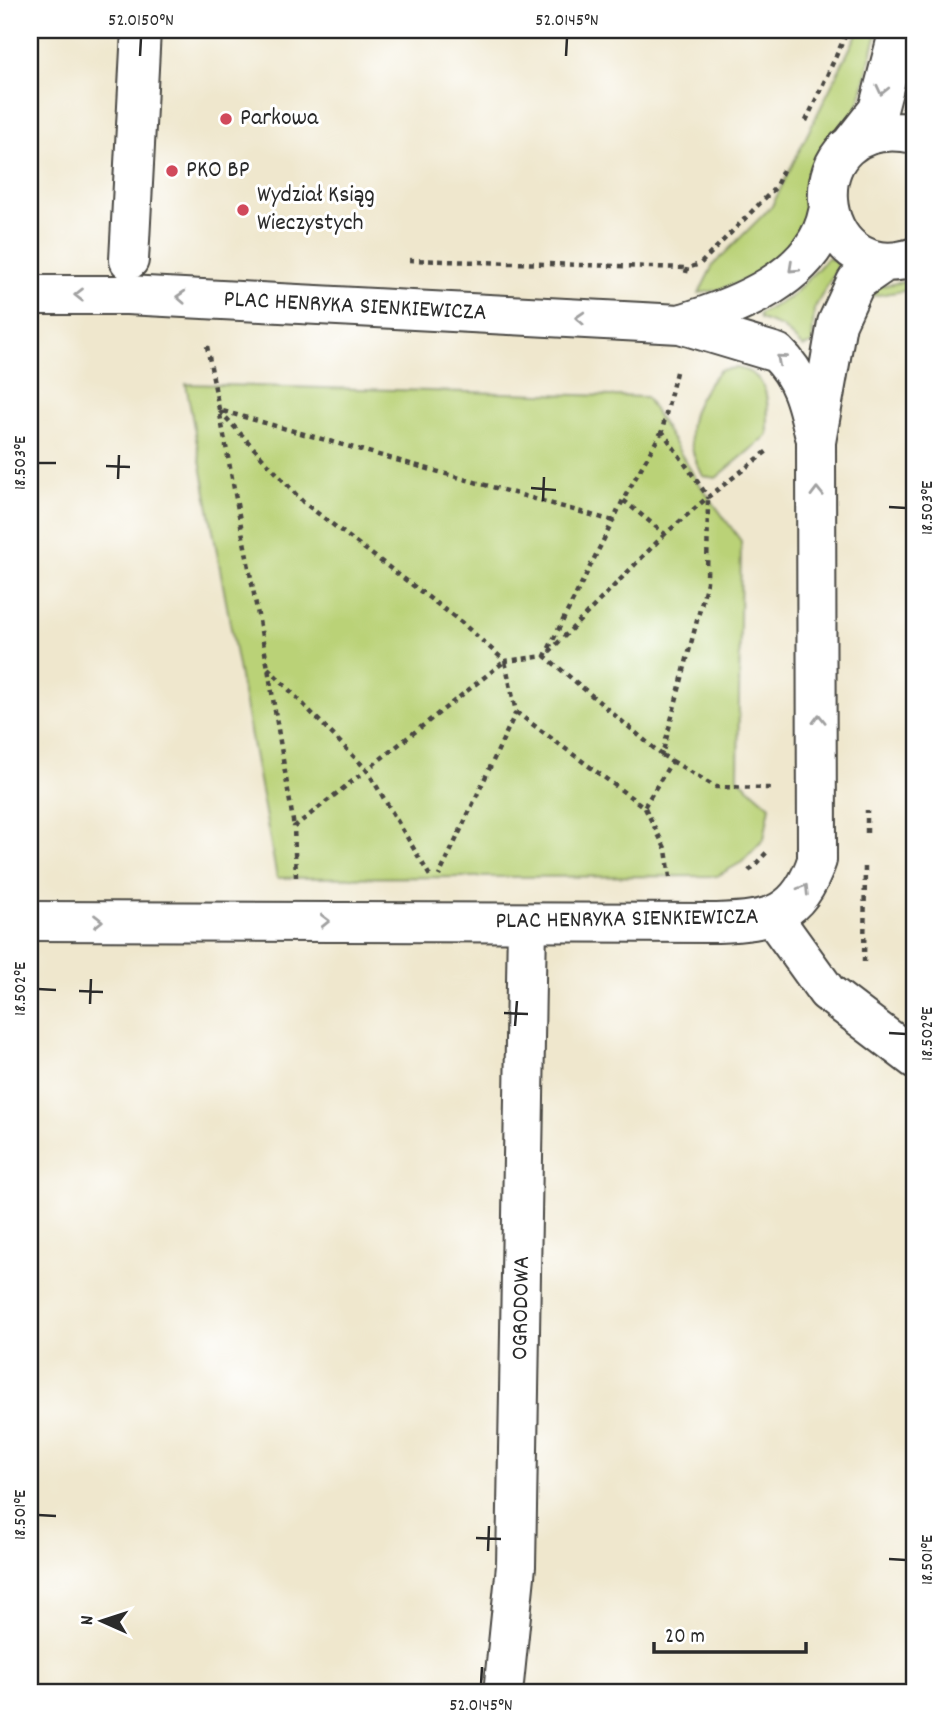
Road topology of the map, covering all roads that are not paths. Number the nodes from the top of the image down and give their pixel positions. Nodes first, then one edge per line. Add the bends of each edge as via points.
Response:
1 (141, 30) edge
2 (899, 30) edge
3 (915, 134) edge
4 (852, 143) junction
5 (828, 212) junction
6 (129, 260) dead end
7 (900, 260) edge
8 (30, 295) edge
9 (680, 324) junction
10 (798, 441) junction
11 (773, 917) junction
12 (30, 921) edge
13 (527, 923) junction
14 (915, 1059) edge
15 (503, 1693) edge

1 - 6 street
2 -> 4 street via 878,110
3 - 4 street via 894,130 872,133
4 - 5 street via 829,174
5 - 7 street via 849,246 867,257
5 -> 9 street, PLAC HENRYKA SIENKIEWICZA via 818,242 781,278 723,311
7 - 10 street, PLAC HENRYKA SIENKIEWICZA via 856,282 837,323
9 -> 8 street, PLAC HENRYKA SIENKIEWICZA via 127,295
10 -> 9 street, PLAC HENRYKA SIENKIEWICZA via 805,392 789,365 766,348
11 -> 10 street, PLAC HENRYKA SIENKIEWICZA via 796,902 817,860
11 - 13 street, PLAC HENRYKA SIENKIEWICZA via 717,923
11 - 14 street via 827,992
12 -> 13 street, PLAC HENRYKA SIENKIEWICZA
13 - 15 street, OGRODOWA via 516,1566

